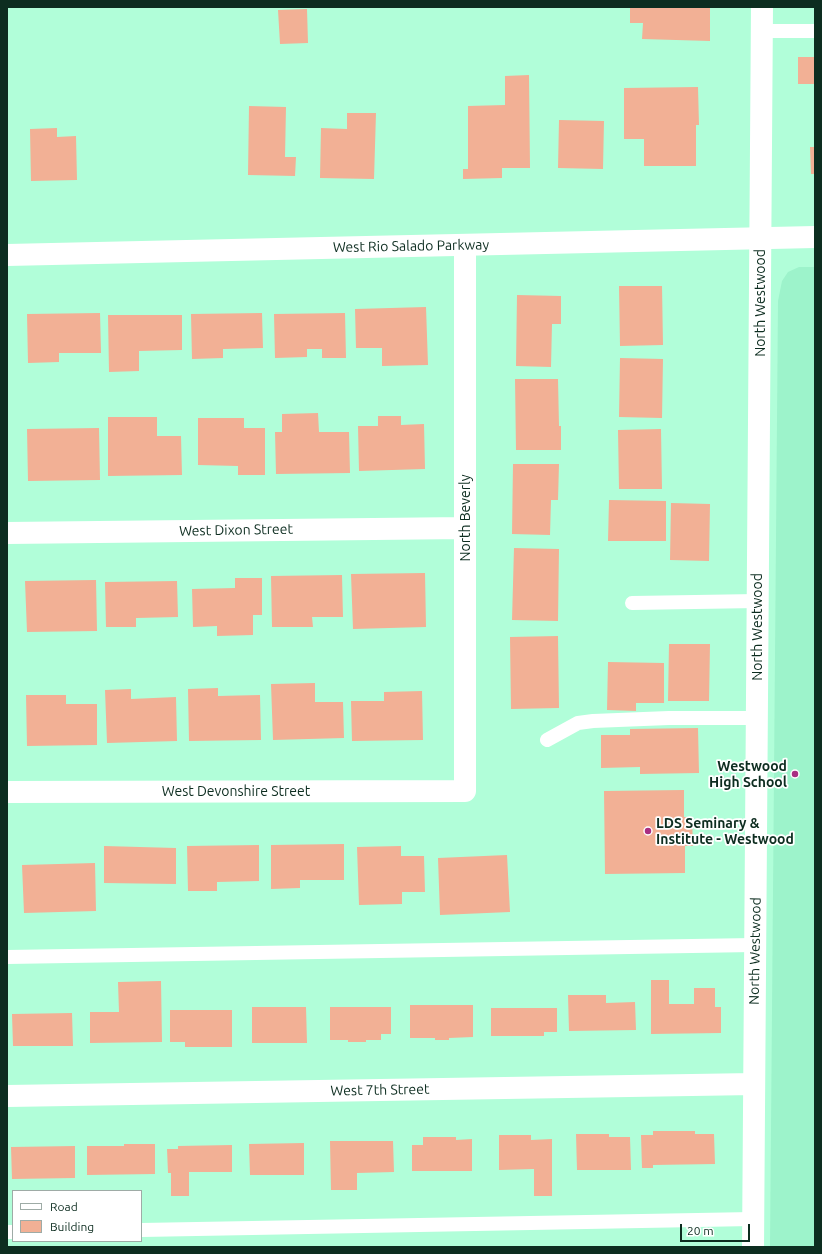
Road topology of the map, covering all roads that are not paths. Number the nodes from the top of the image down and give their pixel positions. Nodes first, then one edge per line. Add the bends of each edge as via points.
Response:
1 (762, 7) edge
2 (762, 31) junction
3 (815, 31) edge
4 (815, 236) edge
5 (760, 238) junction
6 (465, 245) junction
7 (7, 255) edge
8 (465, 528) junction
9 (7, 533) edge
10 (758, 601) junction
11 (632, 603) dead end
12 (757, 718) junction
13 (547, 740) dead end
14 (465, 791) joint
15 (7, 792) edge
16 (754, 945) junction
17 (7, 957) edge
18 (754, 1084) junction
19 (7, 1096) edge
20 (752, 1219) junction
21 (142, 1230) edge
22 (753, 1247) edge

1 - 2 street, North Westwood
2 - 3 lane
2 - 5 street, North Westwood
4 - 5 street, West Rio Salado Parkway
5 - 6 street, West Rio Salado Parkway
5 - 10 street, North Westwood
6 - 7 street, West Rio Salado Parkway
6 - 8 street, North Beverly
8 - 9 street, West Dixon Street
8 - 14 street, North Beverly
10 - 11 lane
10 - 12 street, North Westwood
12 - 13 lane via 592,721 578,723
12 - 16 street, North Westwood
14 - 15 street, West Devonshire Street
16 - 17 lane
16 - 18 street, North Westwood
18 - 19 street, West 7th Street
18 - 20 street, North Westwood
20 - 21 lane
20 - 22 street, North Westwood

